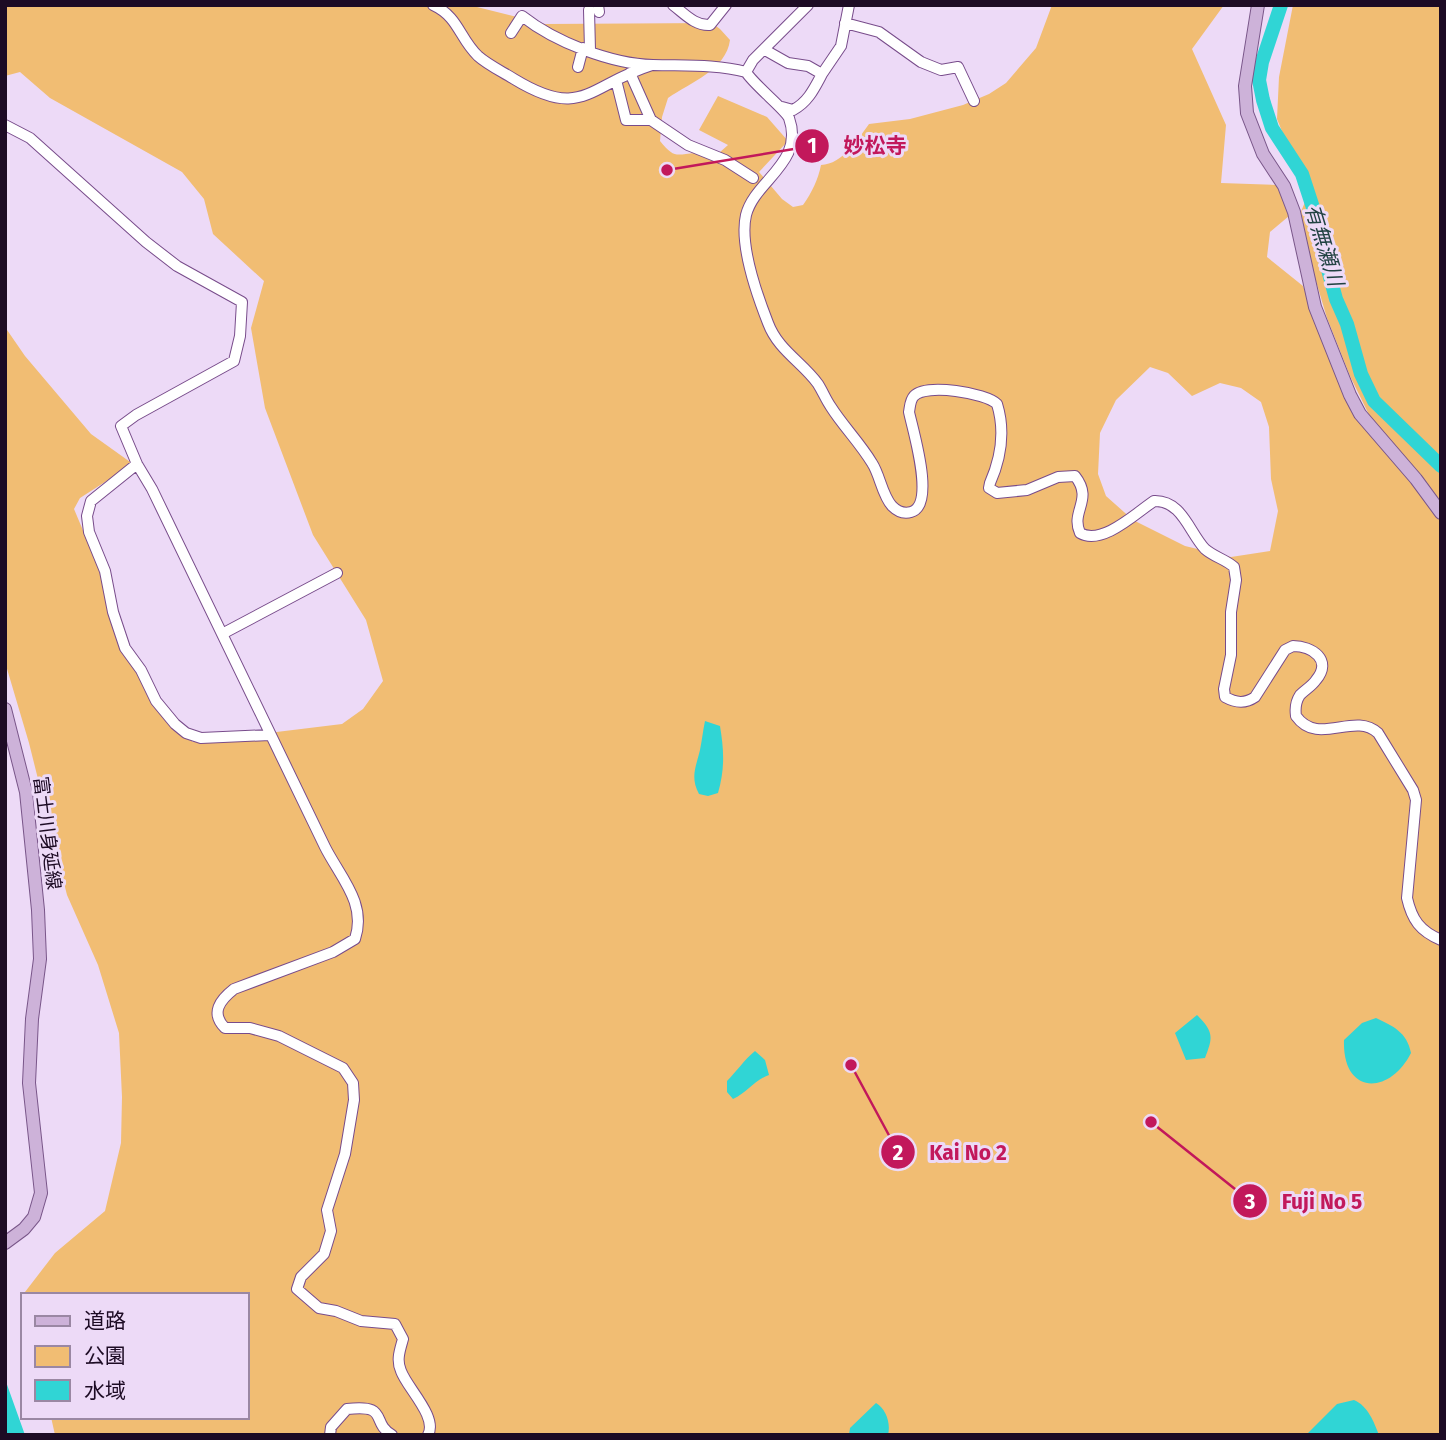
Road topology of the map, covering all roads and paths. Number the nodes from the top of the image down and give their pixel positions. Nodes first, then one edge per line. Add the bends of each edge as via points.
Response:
1 (433, 5) edge
2 (673, 5) edge
3 (726, 5) edge
4 (808, 5) edge
5 (849, 5) edge
6 (1258, 5) edge
7 (595, 9) edge
8 (845, 23) junction
9 (510, 33) dead end
10 (587, 49) junction
11 (765, 50) junction
12 (652, 65) junction
13 (578, 67) dead end
14 (746, 72) junction
15 (630, 73) junction
16 (822, 74) junction
17 (616, 80) junction
18 (974, 101) dead end
19 (776, 105) junction
20 (651, 120) junction
21 (5, 125) edge
22 (753, 178) dead end
23 (137, 464) junction
24 (1441, 513) edge
25 (337, 573) dead end
26 (222, 634) junction
27 (5, 709) edge
28 (270, 735) junction
29 (1441, 940) edge
30 (8, 1242) edge
31 (330, 1435) edge
32 (392, 1435) edge
33 (428, 1435) edge

1 - 17 street via 453,19 479,57 542,95 566,100 584,97
2 - 3 street via 707,26
4 - 11 street
5 - 8 street
6 - 24 main road via 1245,86 1247,113 1294,212 1315,307 1360,414
7 - 10 street
8 - 16 street via 841,46
8 - 18 street via 879,32 921,62 941,70 958,67
9 - 10 street via 522,16 562,41
10 - 12 street
10 - 13 street
11 - 14 street
11 - 16 street
12 - 14 street via 686,64
12 - 15 street
14 - 19 street
15 - 17 street
15 - 20 street
16 - 19 street via 801,106 793,110
17 - 20 street via 626,120
19 - 29 street via 788,115 792,136 783,164 746,215 752,277 768,326 817,384 872,463 890,504 910,512 923,500 910,404 919,393 937,390 985,396 997,404 1001,447 990,483 992,491 1027,490 1058,477 1075,476 1084,491 1078,528 1091,537 1105,534 1154,501 1164,500 1173,506 1203,546 1234,567 1225,697 1241,702 1255,697 1285,650 1293,646 1312,649 1319,656 1319,678 1299,697 1296,716 1309,728 1360,725 1378,733 1416,800 1408,898 1411,914 1421,929
20 - 22 street
21 - 23 street via 30,138 177,266 242,302 234,361 121,426
23 - 26 street
23 - 28 street via 91,501 87,516 125,648 156,701 186,733 201,738
25 - 26 street
26 - 28 street
27 - 30 main road, 富士川身延線 via 26,792 40,941 29,1083 41,1193 34,1217
28 - 33 street via 354,895 359,928 355,939 344,947 234,989 217,1008 219,1021 225,1028 279,1035 343,1068 353,1083 345,1154 327,1210 331,1231 324,1254 301,1277 297,1289 319,1308 362,1321 395,1324 403,1339 398,1358 401,1371 429,1419
31 - 32 street via 331,1427 347,1409 364,1407 377,1413

